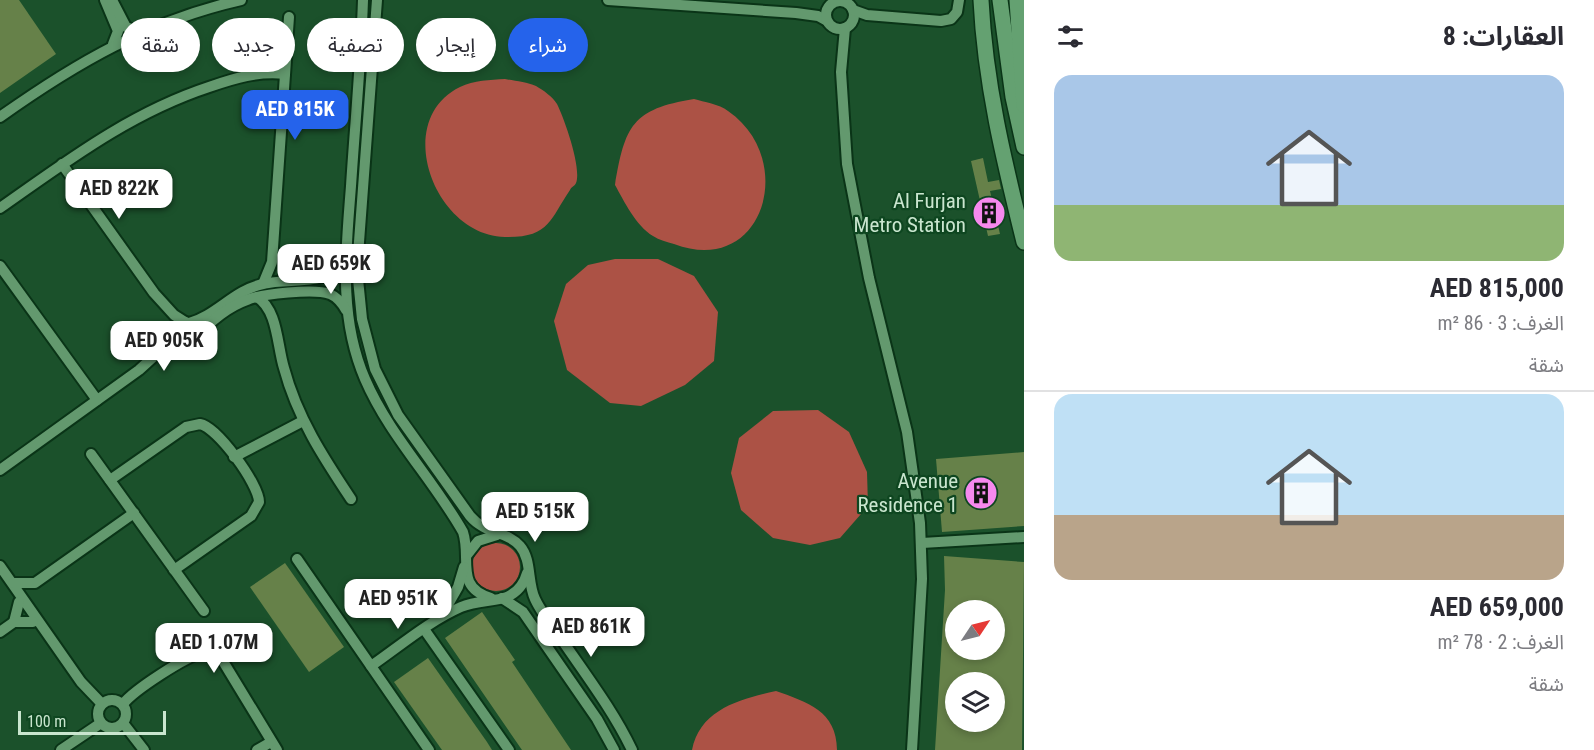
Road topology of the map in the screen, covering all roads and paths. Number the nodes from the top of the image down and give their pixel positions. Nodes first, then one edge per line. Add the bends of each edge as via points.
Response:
1 (105, 0) edge
2 (112, 0) edge
3 (241, 0) edge
4 (358, 0) edge
5 (363, 0) edge
6 (608, 0) edge
7 (959, 0) edge
8 (974, 0) edge
9 (981, 0) edge
10 (1000, 0) edge
11 (1017, 0) edge
12 (379, 3) edge
13 (832, 3) edge
14 (849, 5) edge
15 (363, 13) junction
16 (796, 13) junction
17 (289, 17) dead end
18 (121, 18) edge
19 (176, 18) edge
20 (830, 24) junction
21 (982, 24) junction
22 (845, 28) junction
23 (121, 40) edge
24 (113, 44) junction
25 (841, 60) junction
26 (285, 74) junction
27 (1024, 96) edge
28 (1024, 104) edge
29 (0, 117) edge
30 (1024, 147) edge
31 (62, 164) junction
32 (0, 208) edge
33 (1024, 242) edge
34 (345, 260) junction
35 (272, 262) junction
36 (0, 266) edge
37 (283, 281) junction
38 (295, 281) junction
39 (263, 284) junction
40 (154, 292) junction
41 (291, 294) junction
42 (257, 297) junction
43 (346, 311) junction
44 (187, 323) junction
45 (172, 333) junction
46 (199, 336) junction
47 (277, 339) junction
48 (183, 350) junction
49 (139, 370) junction
50 (97, 400) junction
51 (303, 421) junction
52 (91, 454) dead end
53 (234, 457) junction
54 (2, 465) edge
55 (110, 480) junction
56 (351, 499) dead end
57 (134, 513) junction
58 (505, 537) junction
59 (1024, 537) edge
60 (922, 543) junction
61 (297, 559) dead end
62 (466, 561) junction
63 (0, 566) edge
64 (174, 570) junction
65 (528, 573) junction
66 (0, 575) edge
67 (13, 583) junction
68 (35, 583) junction
69 (496, 598) junction
70 (23, 603) junction
71 (204, 611) dead end
72 (440, 618) junction
73 (14, 622) junction
74 (33, 622) junction
75 (424, 629) junction
76 (0, 632) edge
77 (46, 634) junction
78 (371, 666) junction
79 (102, 704) junction
80 (123, 704) junction
81 (101, 723) junction
82 (123, 723) junction
83 (274, 746) edge
84 (61, 750) edge
85 (144, 750) edge
86 (257, 750) edge
87 (429, 750) edge
88 (509, 750) edge
89 (614, 750) edge
90 (632, 750) edge
91 (912, 750) edge

1 - 24 street via 118,31
2 - 18 street
3 - 19 street
4 - 15 street
5 - 15 street
6 - 16 street
7 - 14 street via 957,12 946,20 872,15
8 - 21 main road
9 - 21 main road
10 - 30 main road via 1012,97
11 - 28 main road
12 - 58 street via 357,269 367,344 398,415 470,516 484,529
13 - 14 street
13 - 16 street via 822,10
13 - 20 street via 826,13
14 - 22 street via 853,19
15 - 34 street
16 - 20 street via 818,16
17 - 26 street
20 - 22 street
20 - 25 street
21 - 33 main road via 995,119
22 - 25 street
23 - 24 street
24 - 29 street
25 - 60 street via 852,193 907,432
26 - 31 street via 248,75 186,95 115,129
26 - 35 street
27 - 28 main road
31 - 32 street
31 - 40 street
34 - 38 street via 327,277
34 - 43 street
35 - 37 street
35 - 39 street
36 - 50 street
37 - 38 street
37 - 39 street
38 - 41 street
39 - 44 street via 242,291 204,317
40 - 44 street via 174,315
40 - 45 street
41 - 42 street
41 - 43 street via 330,295
41 - 47 street via 277,308
42 - 46 street via 234,307
42 - 47 street via 270,309
43 - 62 street via 357,357 375,400 464,532
44 - 45 street via 177,325
44 - 46 street via 195,327
45 - 48 street via 175,346
45 - 49 street via 162,349
46 - 48 street via 194,347
47 - 51 street
48 - 49 street via 168,353
49 - 50 street
50 - 54 street
51 - 53 street
51 - 56 street
52 - 55 street
53 - 55 street via 213,429 195,424
53 - 64 street via 257,491 257,507 251,516
55 - 57 street
57 - 64 street
57 - 68 street
58 - 62 street via 484,537 473,546
58 - 65 street via 521,546
59 - 60 street
60 - 91 street
61 - 78 street
62 - 69 street via 470,583 479,593
62 - 72 street via 458,587
63 - 67 street
64 - 71 street
65 - 69 street via 519,589
65 - 90 street via 536,602
66 - 70 street
67 - 68 street
67 - 70 street
68 - 70 street
69 - 72 street via 470,603
69 - 89 street via 519,608 527,618
70 - 73 street
70 - 74 street
70 - 77 street
72 - 75 street
73 - 74 street
73 - 76 street
74 - 77 street
75 - 78 street
75 - 88 street
77 - 79 street
78 - 87 street
79 - 80 street via 112,700
79 - 81 street via 98,711
80 - 82 street
80 - 83 street via 140,687 199,653 213,652 221,658
81 - 82 street via 110,728
81 - 84 street
82 - 85 street
83 - 86 street

